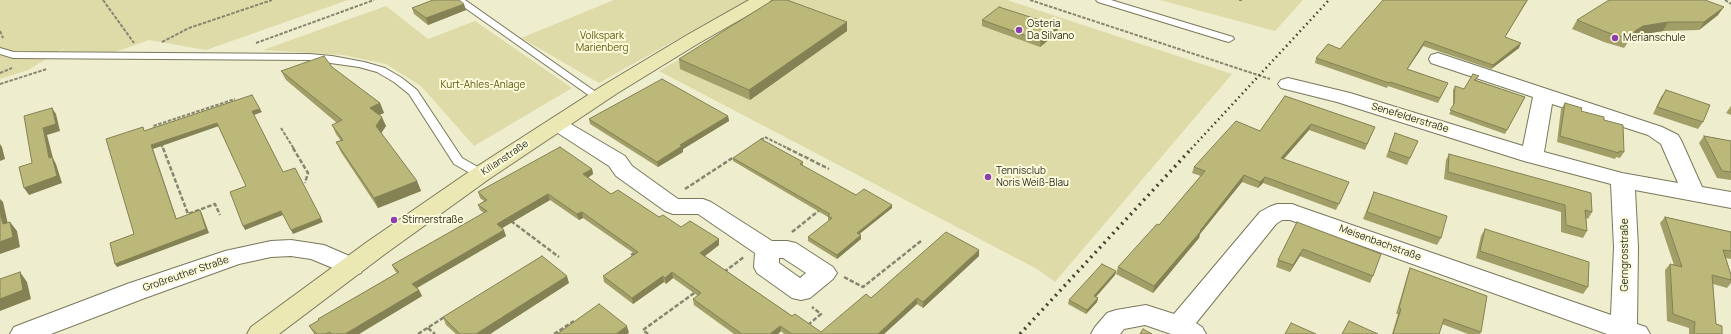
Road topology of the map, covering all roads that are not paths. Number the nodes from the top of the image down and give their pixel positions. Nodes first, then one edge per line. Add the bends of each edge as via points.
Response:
1 (459, 0) edge
2 (762, 0) edge
3 (1100, 0) edge
4 (1228, 39) dead end
5 (0, 51) edge
6 (1438, 59) dead end
7 (1288, 84) road end
8 (1544, 94) junction
9 (598, 98) junction
10 (557, 124) junction
11 (1532, 156) junction
12 (481, 174) junction
13 (1622, 180) junction
14 (1694, 194) junction
15 (1731, 200) edge
16 (764, 248) junction
17 (352, 267) junction
18 (1186, 330) edge
19 (1628, 333) edge
20 (23, 334) edge
21 (260, 334) edge
22 (1104, 334) edge

1 - 9 lane
2 - 9 main road, Kilianstraße via 687,42
3 - 4 lane
5 - 12 lane via 13,55 309,57 332,59 381,70 413,92 458,161
6 - 8 street
7 - 11 street, Senefelderstraße via 1343,98
8 - 11 street
8 - 14 street via 1655,131 1670,140
9 - 10 main road, Kilianstraße
10 - 12 main road, Kilianstraße
10 - 16 street via 617,161 624,172 673,206 703,207
11 - 13 street, Senefelderstraße
12 - 17 main road, Kilianstraße
13 - 14 street, Senefelderstraße
13 - 19 street, Gerngrosstraße
14 - 15 street, Senefelderstraße
16 - 16 street via 766,267 801,291 824,273 787,249
17 - 20 street, Großreuther Straße via 315,250 291,248 250,253 144,288
17 - 21 main road, Kilianstraße
18 - 19 street, Meisenbachstraße via 1268,218 1277,212 1292,212
18 - 22 street via 1146,315 1116,320

